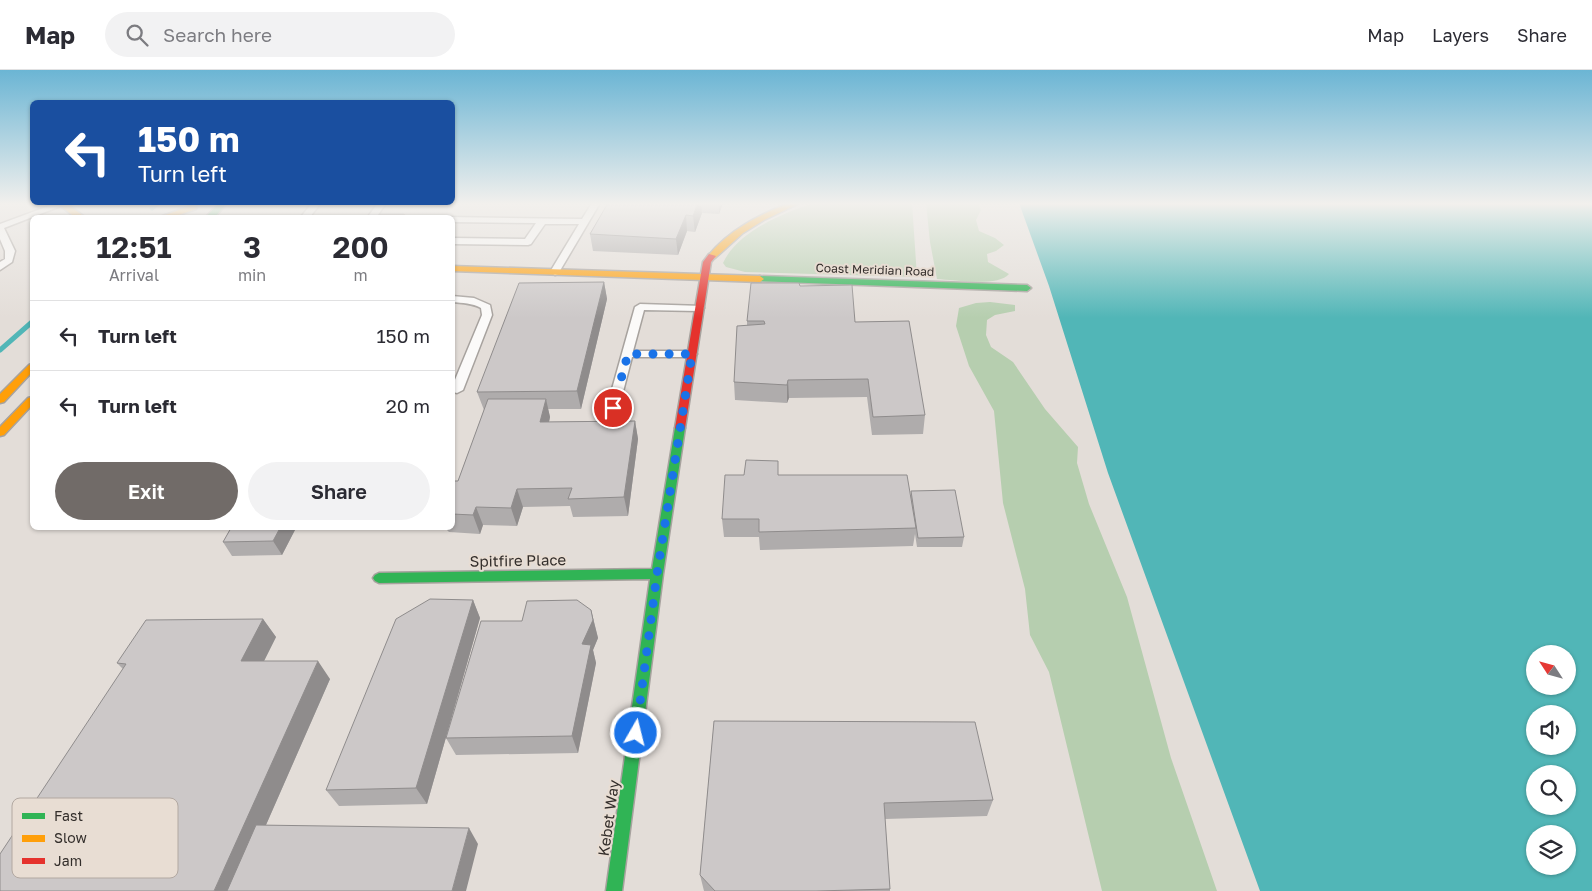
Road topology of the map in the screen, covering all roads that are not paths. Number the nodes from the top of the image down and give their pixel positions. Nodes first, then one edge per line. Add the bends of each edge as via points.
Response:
1 (6, 241) edge
2 (502, 241) edge
3 (528, 241) edge
4 (573, 241) edge
5 (725, 241) edge
6 (0, 267) edge
7 (455, 268) edge
8 (555, 272) junction
9 (704, 278) junction
10 (1027, 288) dead end
11 (455, 298) edge
12 (700, 308) junction
13 (628, 354) junction
14 (692, 354) junction
15 (30, 368) edge
16 (457, 390) dead end
17 (0, 400) edge
18 (30, 402) edge
19 (613, 408) dead end
20 (0, 433) edge
21 (657, 574) junction
22 (379, 578) dead end
23 (614, 891) edge

1 - 6 lane via 9,260
2 - 3 lane
4 - 8 lane
5 - 9 main road, Kebet Way via 707,262
7 - 8 main road, Coast Meridian Road
8 - 9 main road, Coast Meridian Road
9 - 10 main road, Coast Meridian Road
9 - 12 main road, Kebet Way
11 - 16 lane via 482,303 487,315
12 - 13 lane via 640,308
12 - 14 main road, Kebet Way
13 - 14 lane
13 - 19 lane
14 - 21 main road, Kebet Way
15 - 17 main road
18 - 20 main road
21 - 22 main road, Spitfire Place
21 - 23 main road, Kebet Way

